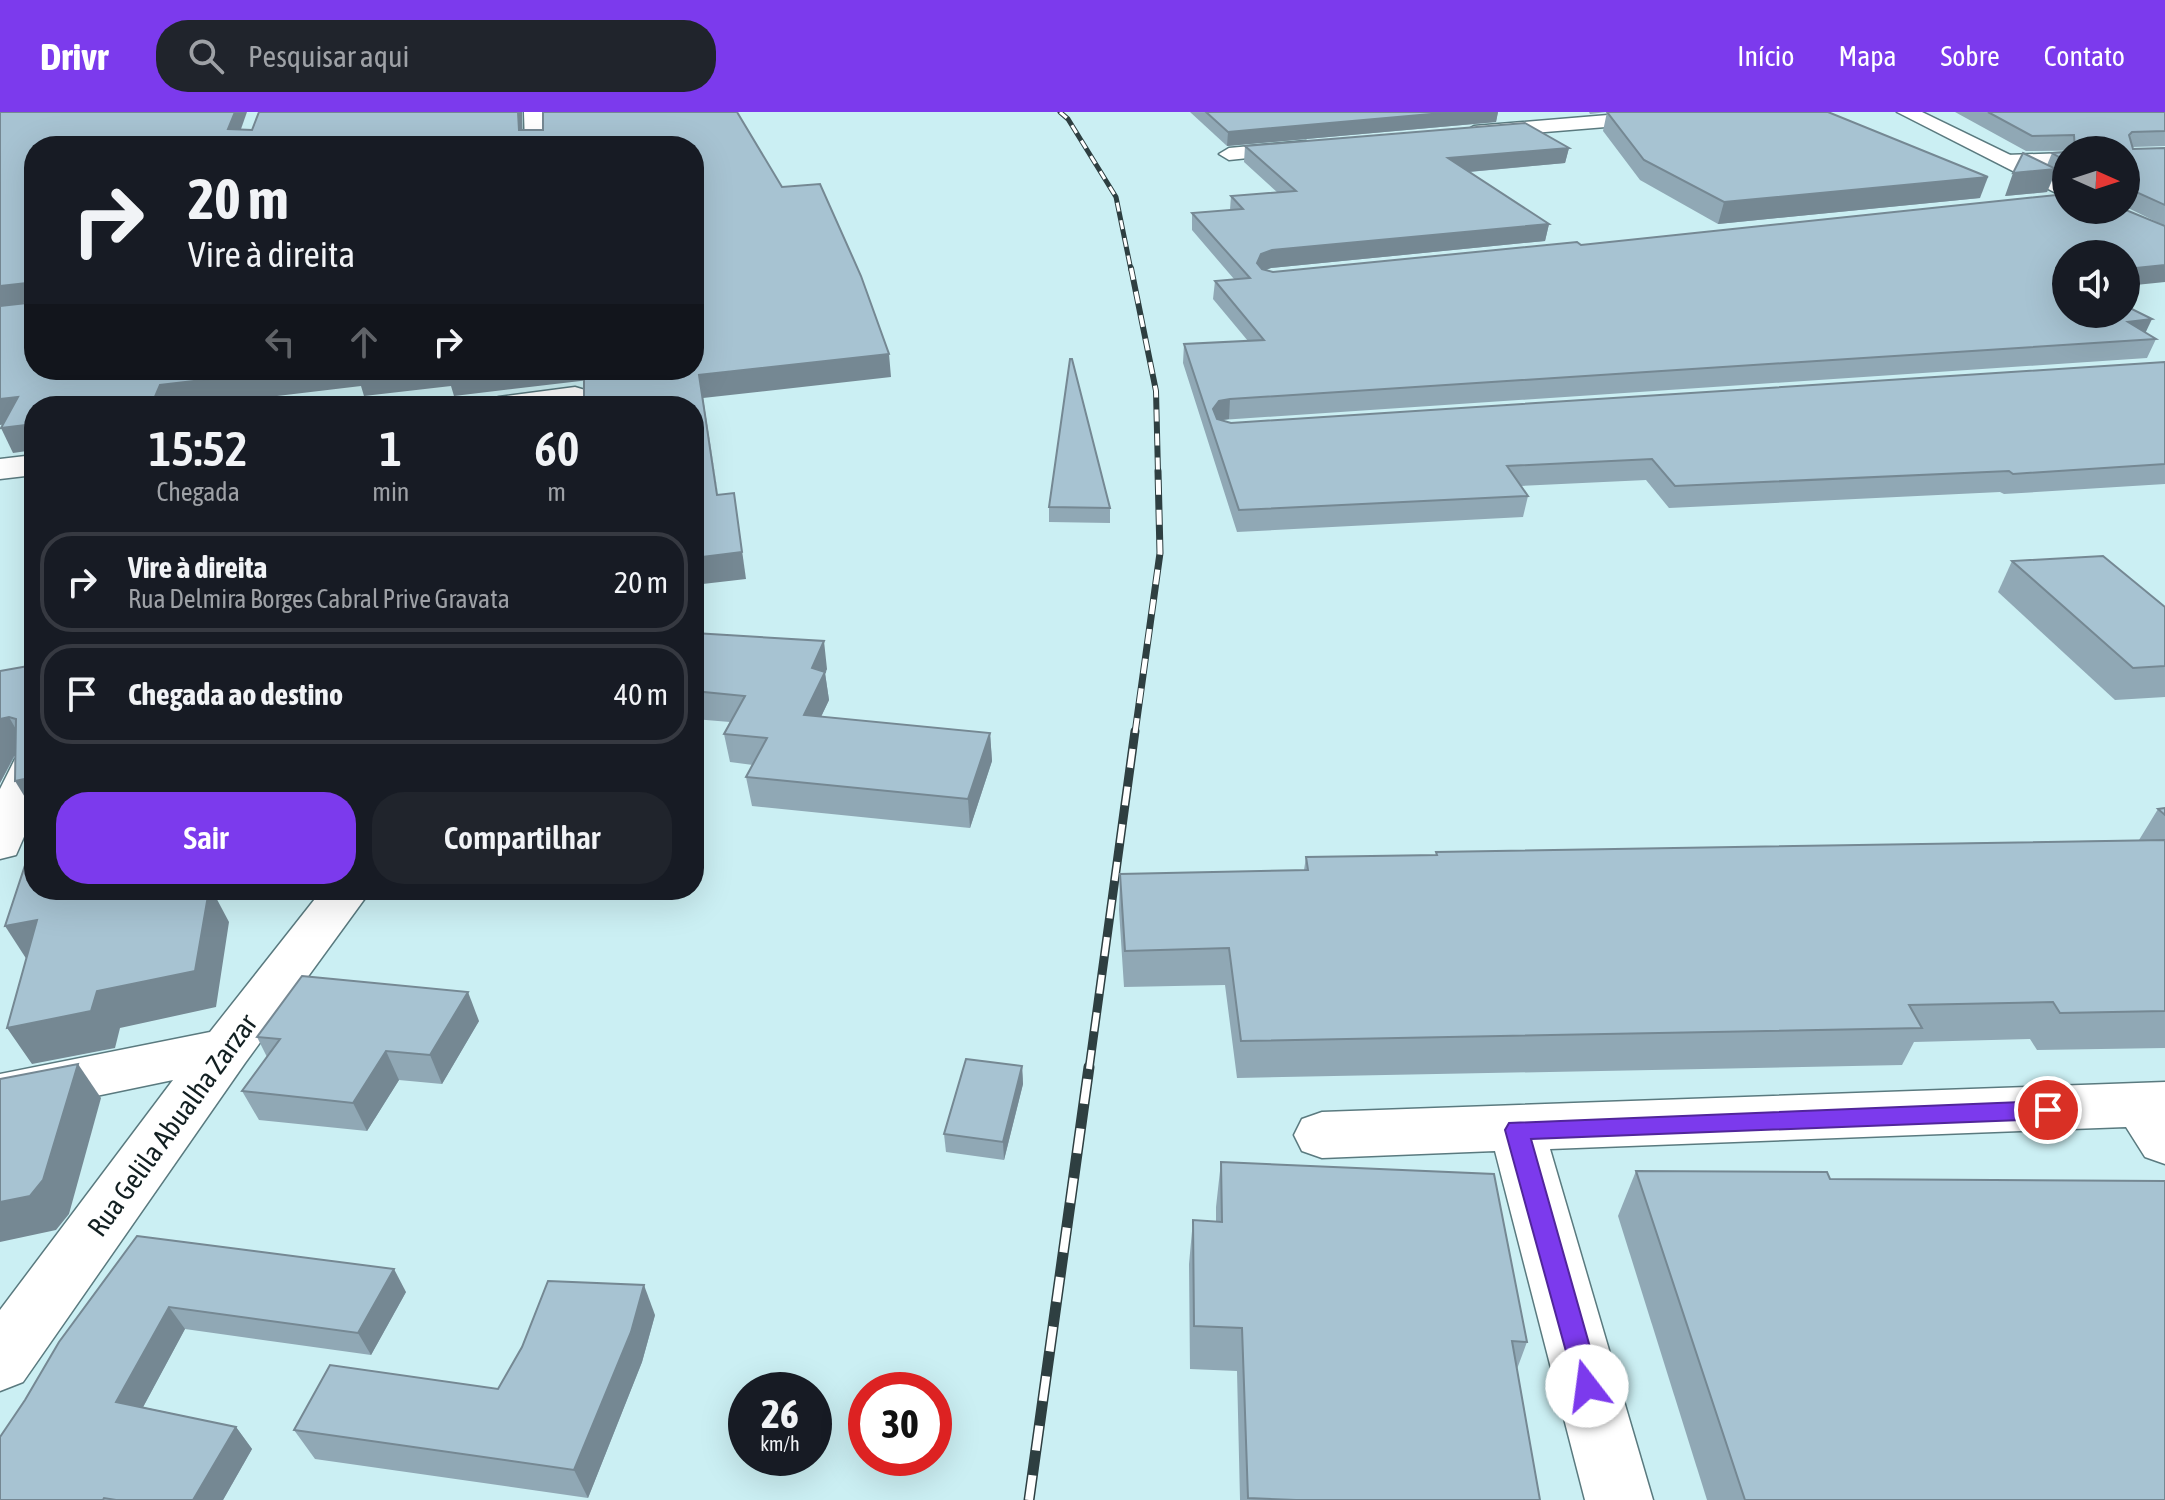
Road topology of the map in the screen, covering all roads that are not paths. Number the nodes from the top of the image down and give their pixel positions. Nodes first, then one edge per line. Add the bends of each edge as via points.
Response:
1 (534, 112) edge
2 (1715, 112) edge
3 (1907, 112) edge
4 (1448, 134) edge
5 (535, 136) edge
6 (1324, 145) edge
7 (1229, 154) edge
8 (2052, 159) edge
9 (2006, 161) junction
10 (2052, 184) edge
11 (2052, 201) edge
12 (2034, 203) edge
13 (573, 391) edge
14 (548, 396) edge
15 (24, 466) edge
16 (0, 469) edge
17 (24, 783) edge
18 (0, 844) edge
19 (340, 900) edge
20 (226, 1049) junction
21 (0, 1095) edge
22 (2157, 1117) edge
23 (1517, 1130) junction
24 (1322, 1135) dead end
25 (0, 1361) edge
26 (1619, 1500) edge

1 - 5 street
2 - 4 street
3 - 9 street
6 - 7 street
8 - 9 street
9 - 10 street
11 - 12 street
13 - 14 street
15 - 16 street
17 - 18 street
19 - 20 street, Rua Gelila Abualha Zarzar
20 - 21 street
20 - 25 street, Rua Gelila Abualha Zarzar
22 - 23 street
23 - 24 street
23 - 26 street

